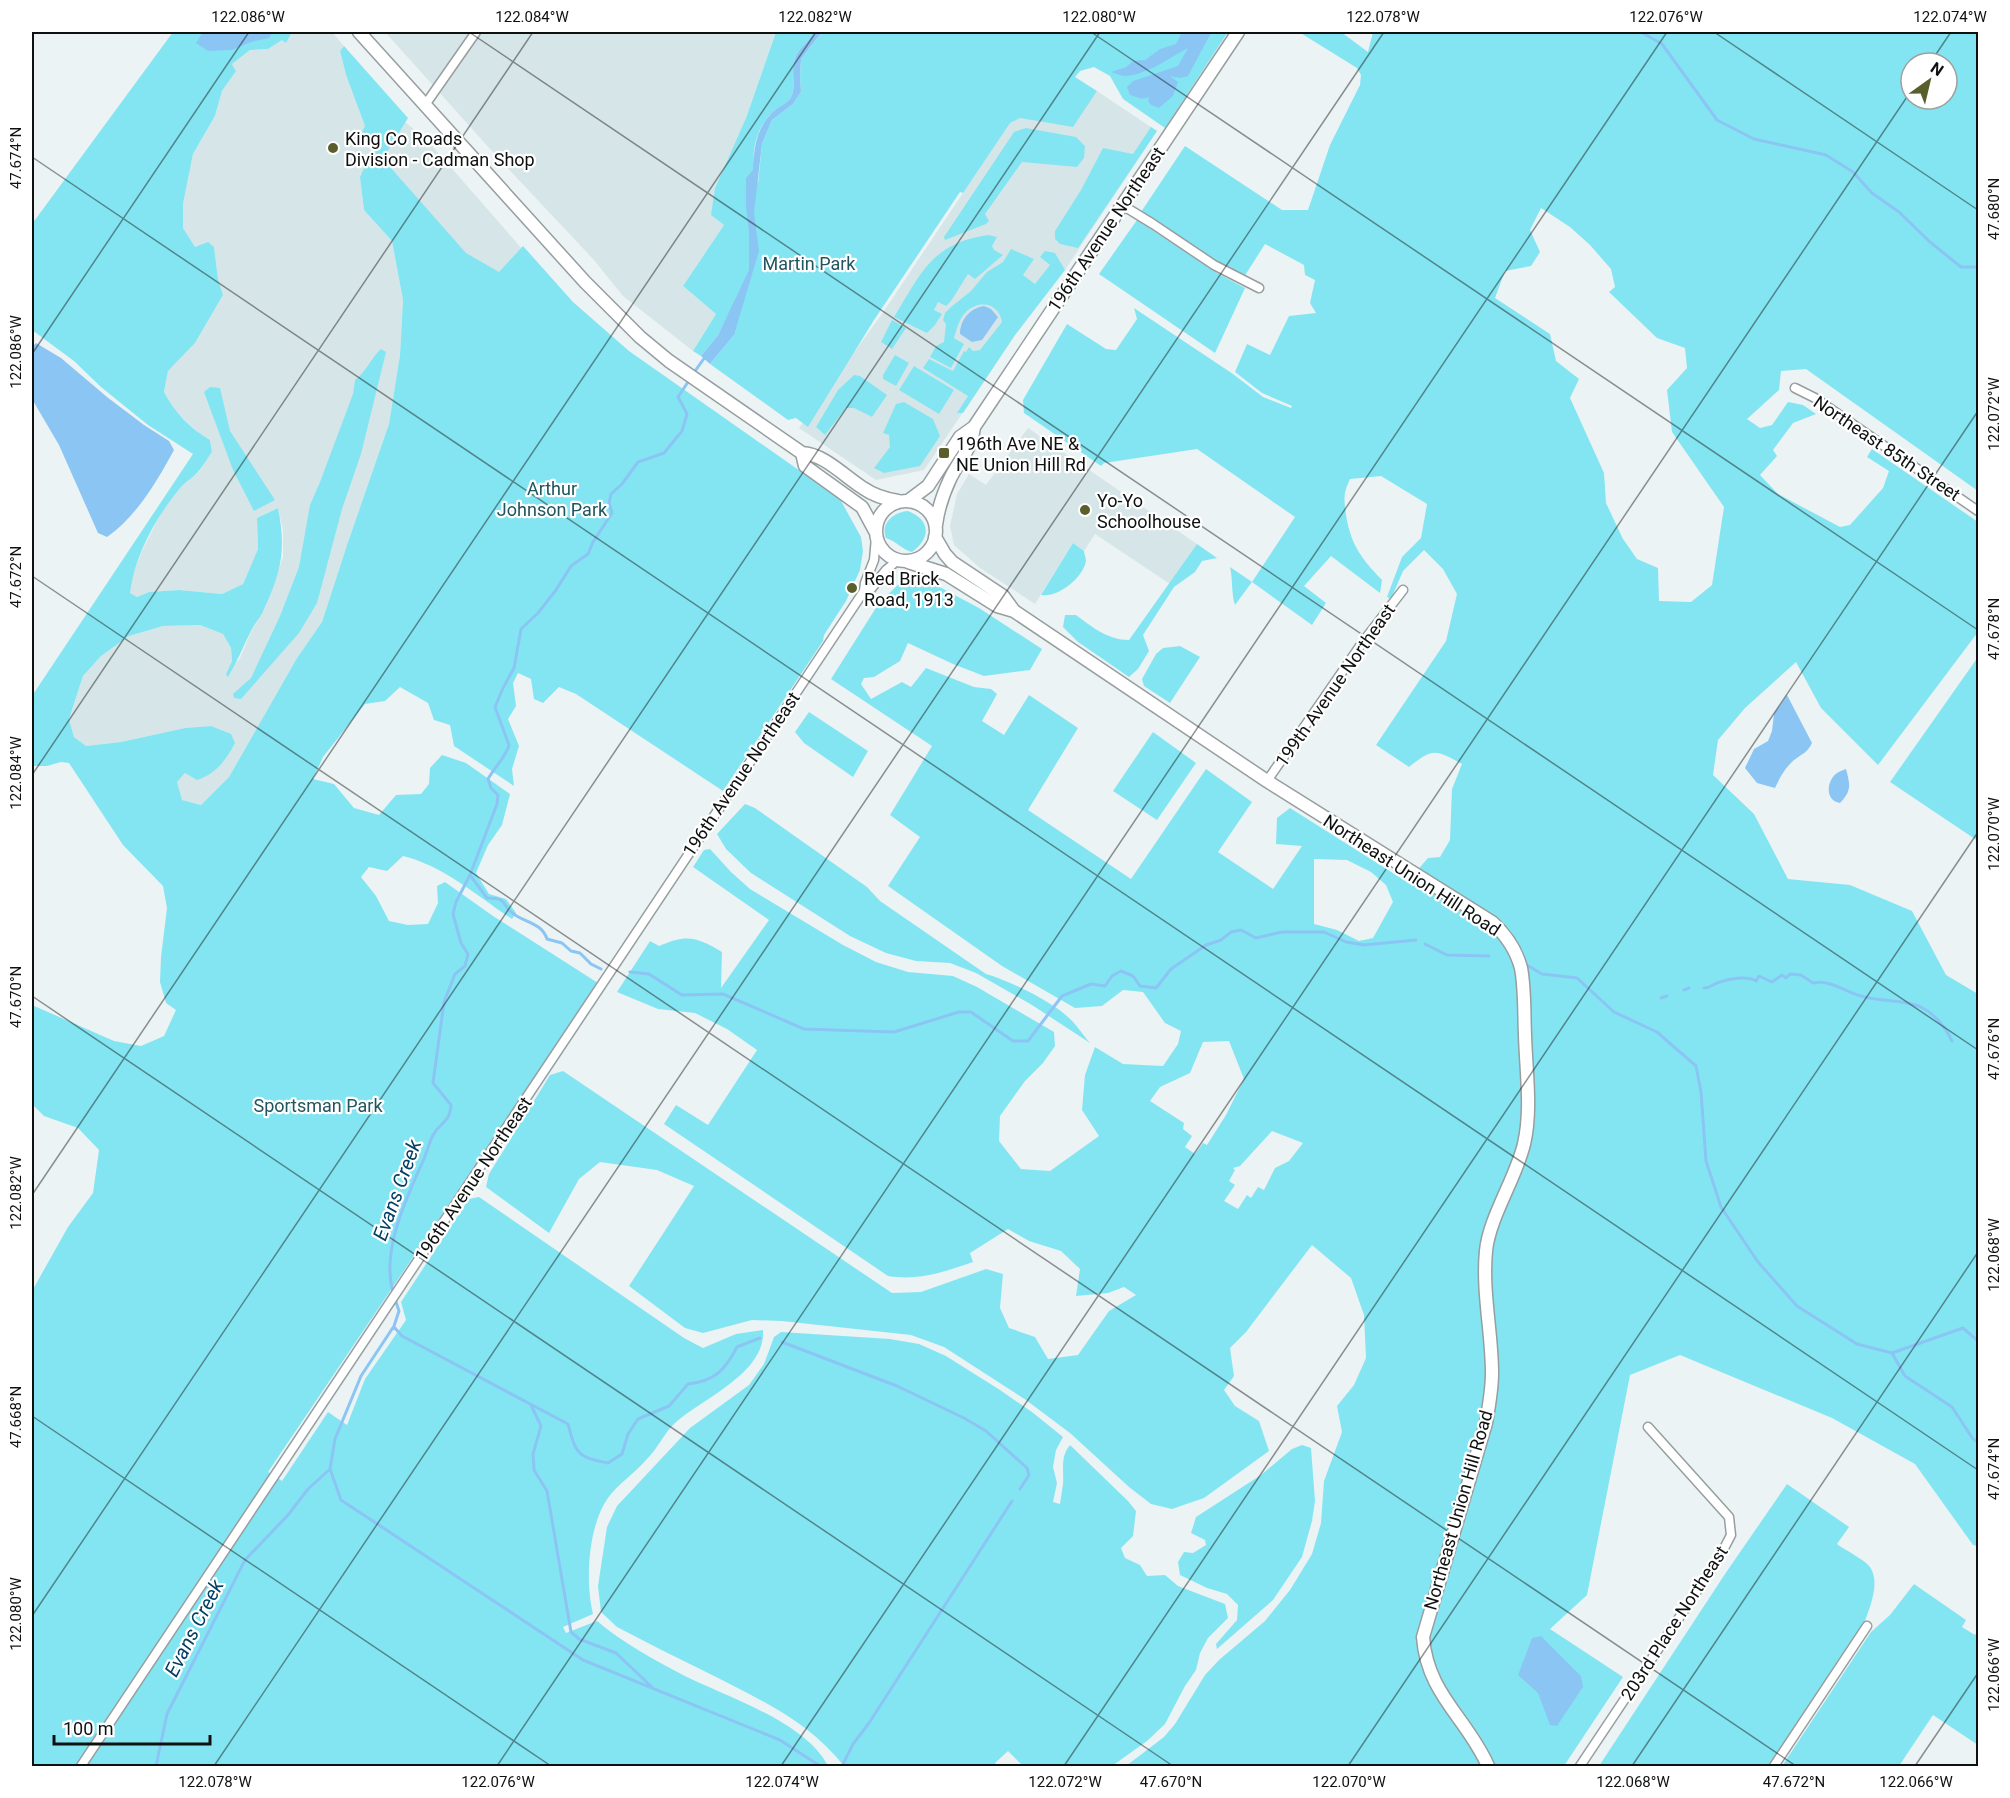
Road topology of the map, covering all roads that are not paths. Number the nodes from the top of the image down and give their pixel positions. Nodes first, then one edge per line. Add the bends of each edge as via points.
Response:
1 (359, 32) edge
2 (476, 32) edge
3 (1238, 32) edge
4 (425, 105) junction
5 (1122, 205) junction
6 (1259, 288) dead end
7 (1795, 388) dead end
8 (974, 427) junction
9 (802, 453) junction
10 (903, 501) junction
11 (1978, 511) edge
12 (936, 533) junction
13 (875, 534) junction
14 (903, 561) junction
15 (1403, 590) dead end
16 (864, 591) junction
17 (1014, 611) junction
18 (1267, 782) junction
19 (1648, 1426) dead end
20 (1867, 1626) dead end
21 (81, 1767) edge
22 (1488, 1767) edge
23 (1580, 1767) edge
24 (1774, 1767) edge

1 - 4 street
2 - 4 street
3 - 5 street, 196th Avenue Northeast
4 - 9 street via 640,337
5 - 6 street via 1214,265
5 - 8 street, 196th Avenue Northeast
7 - 11 street, Northeast 85th Street
8 - 10 street, 196th Avenue Northeast via 960,437 928,486
8 - 12 street, 196th Avenue Northeast via 972,444 943,495
9 - 10 street via 813,454 874,494
9 - 13 street via 805,466 862,507
10 - 12 street via 916,502 930,513
10 - 13 street via 881,513
12 - 14 street via 926,554
12 - 17 street, Northeast Union Hill Road via 952,562 1003,596
13 - 14 street via 884,552
13 - 16 street, 196th Avenue Northeast via 874,560
14 - 16 street, 196th Avenue Northeast
14 - 17 street, Northeast Union Hill Road via 946,574 997,606
15 - 18 street, 199th Avenue Northeast
16 - 21 street, 196th Avenue Northeast
17 - 18 street, Northeast Union Hill Road
18 - 22 street, Northeast Union Hill Road via 1492,922 1505,934 1521,967 1527,1110 1524,1144 1486,1248 1491,1399 1423,1637 1424,1656 1435,1684
19 - 23 street, 203rd Place Northeast via 1730,1517 1731,1534
20 - 24 street

